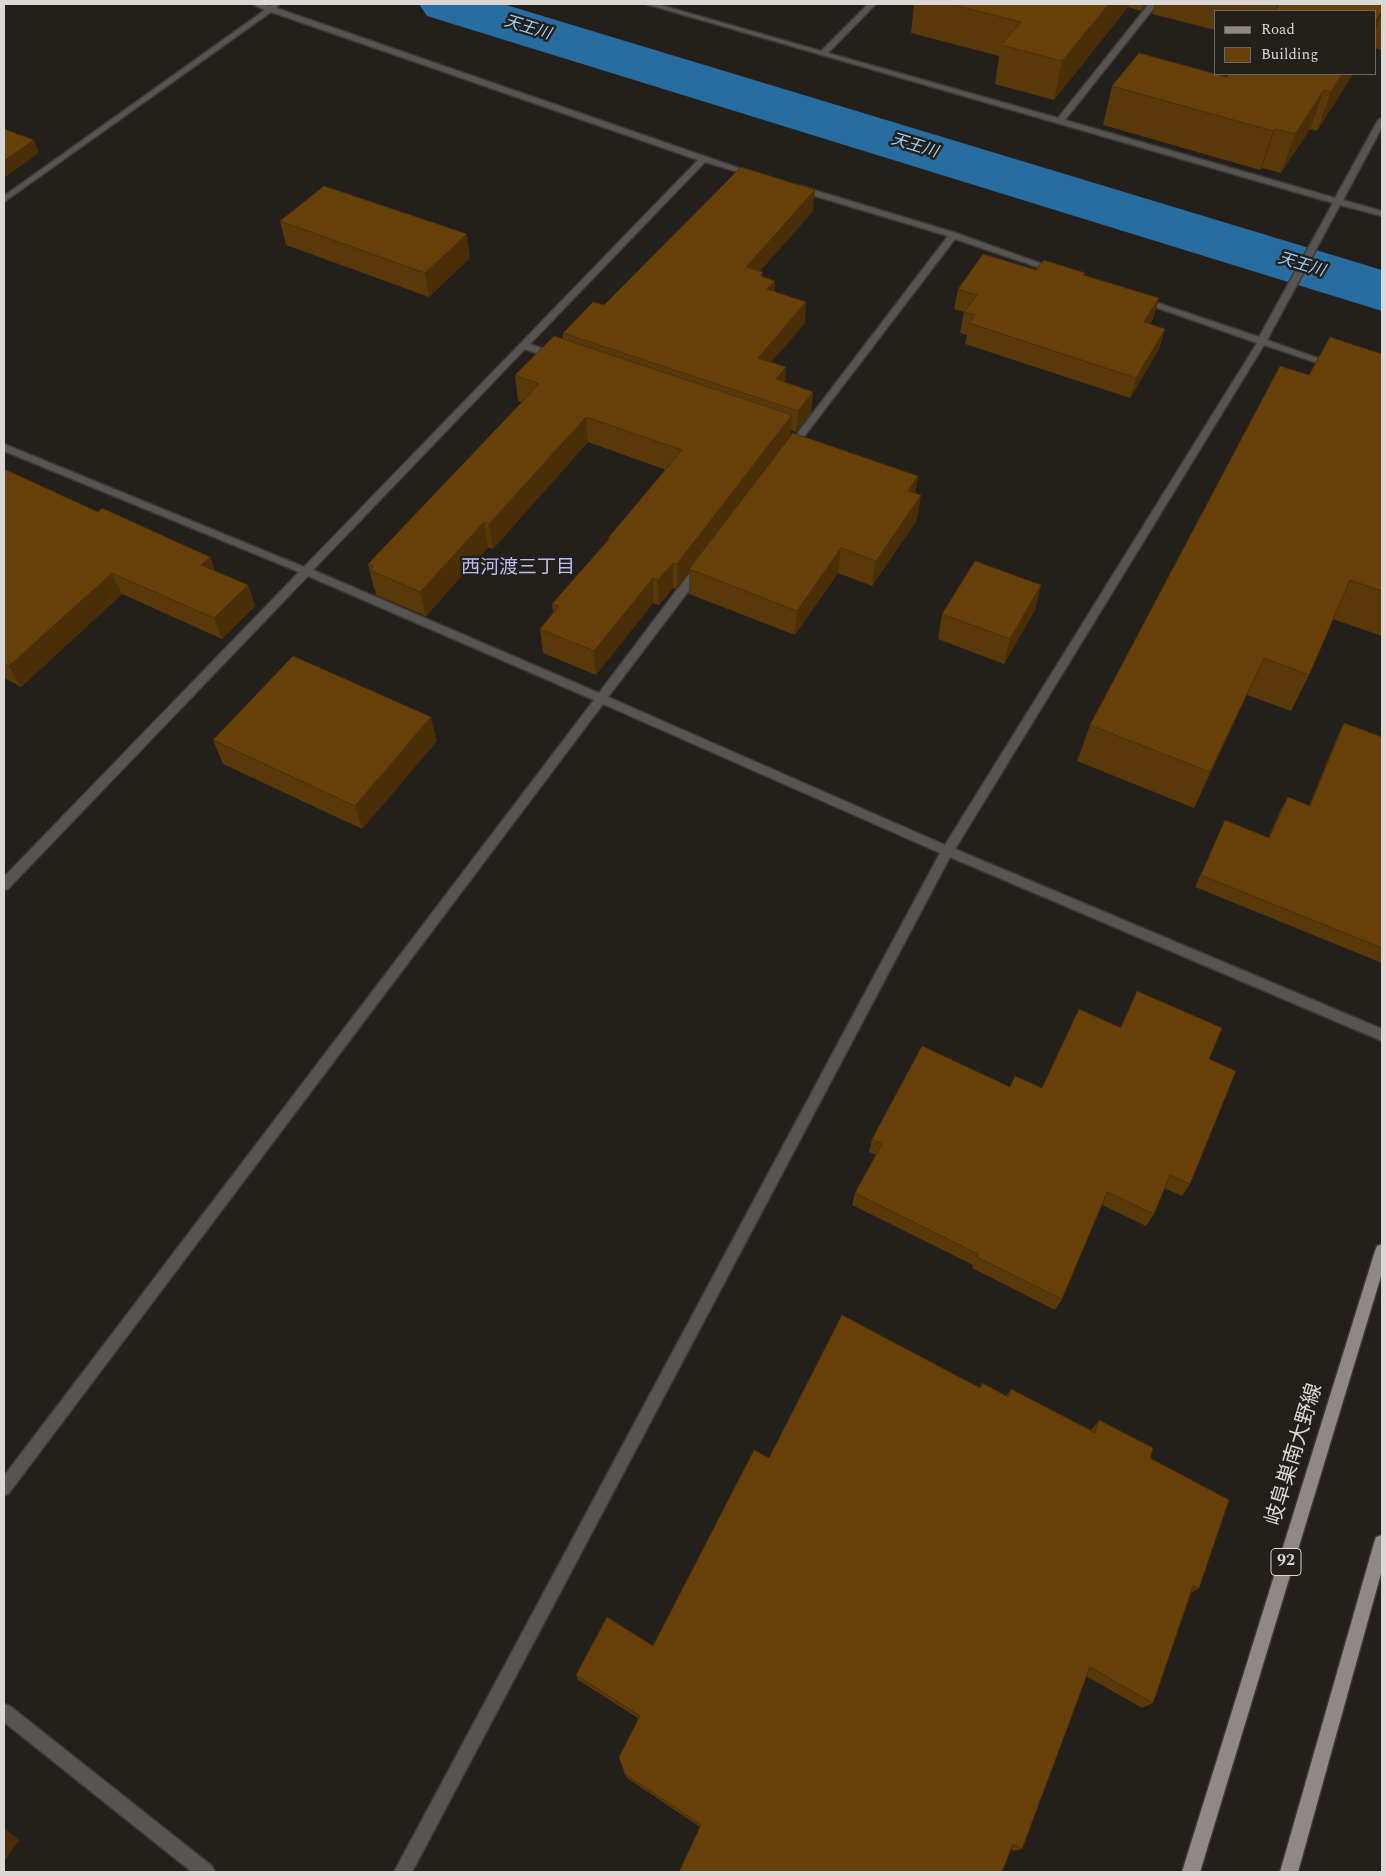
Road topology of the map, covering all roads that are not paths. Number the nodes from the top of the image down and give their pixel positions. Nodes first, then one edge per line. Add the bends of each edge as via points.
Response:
1 (256, 4) edge
2 (650, 4) edge
3 (872, 4) edge
4 (1153, 4) edge
5 (275, 6) edge
6 (823, 54) junction
7 (1382, 120) edge
8 (1060, 121) junction
9 (703, 159) junction
10 (768, 179) edge
11 (787, 184) edge
12 (4, 200) edge
13 (1338, 200) junction
14 (1382, 214) edge
15 (953, 235) junction
16 (1065, 274) edge
17 (1131, 297) edge
18 (1261, 342) junction
19 (523, 346) junction
20 (569, 361) edge
21 (1345, 369) edge
22 (4, 447) edge
23 (786, 454) edge
24 (708, 556) edge
25 (305, 571) junction
26 (600, 698) junction
27 (947, 851) junction
28 (4, 885) edge
29 (1382, 1035) edge
30 (1382, 1251) edge
31 (4, 1488) edge
32 (1382, 1543) edge
33 (4, 1712) edge
34 (206, 1872) edge
35 (403, 1872) edge
36 (1191, 1872) edge
37 (1289, 1872) edge

1 - 5 street
2 - 6 street
3 - 6 street
4 - 8 street
5 - 9 street
5 - 12 street
6 - 8 street
7 - 13 street
8 - 13 street
9 - 10 street
9 - 19 street
11 - 15 street
13 - 14 street
13 - 18 street
15 - 16 street
15 - 23 street via 793,437
17 - 18 street
18 - 21 street
18 - 27 street
19 - 20 street
19 - 25 street
22 - 25 street
24 - 26 street
25 - 26 street
25 - 28 street
26 - 27 street
26 - 31 street
27 - 29 street
27 - 35 street
30 - 36 main road, 岐阜巣南大野線 / 92
32 - 37 main road
33 - 34 street

